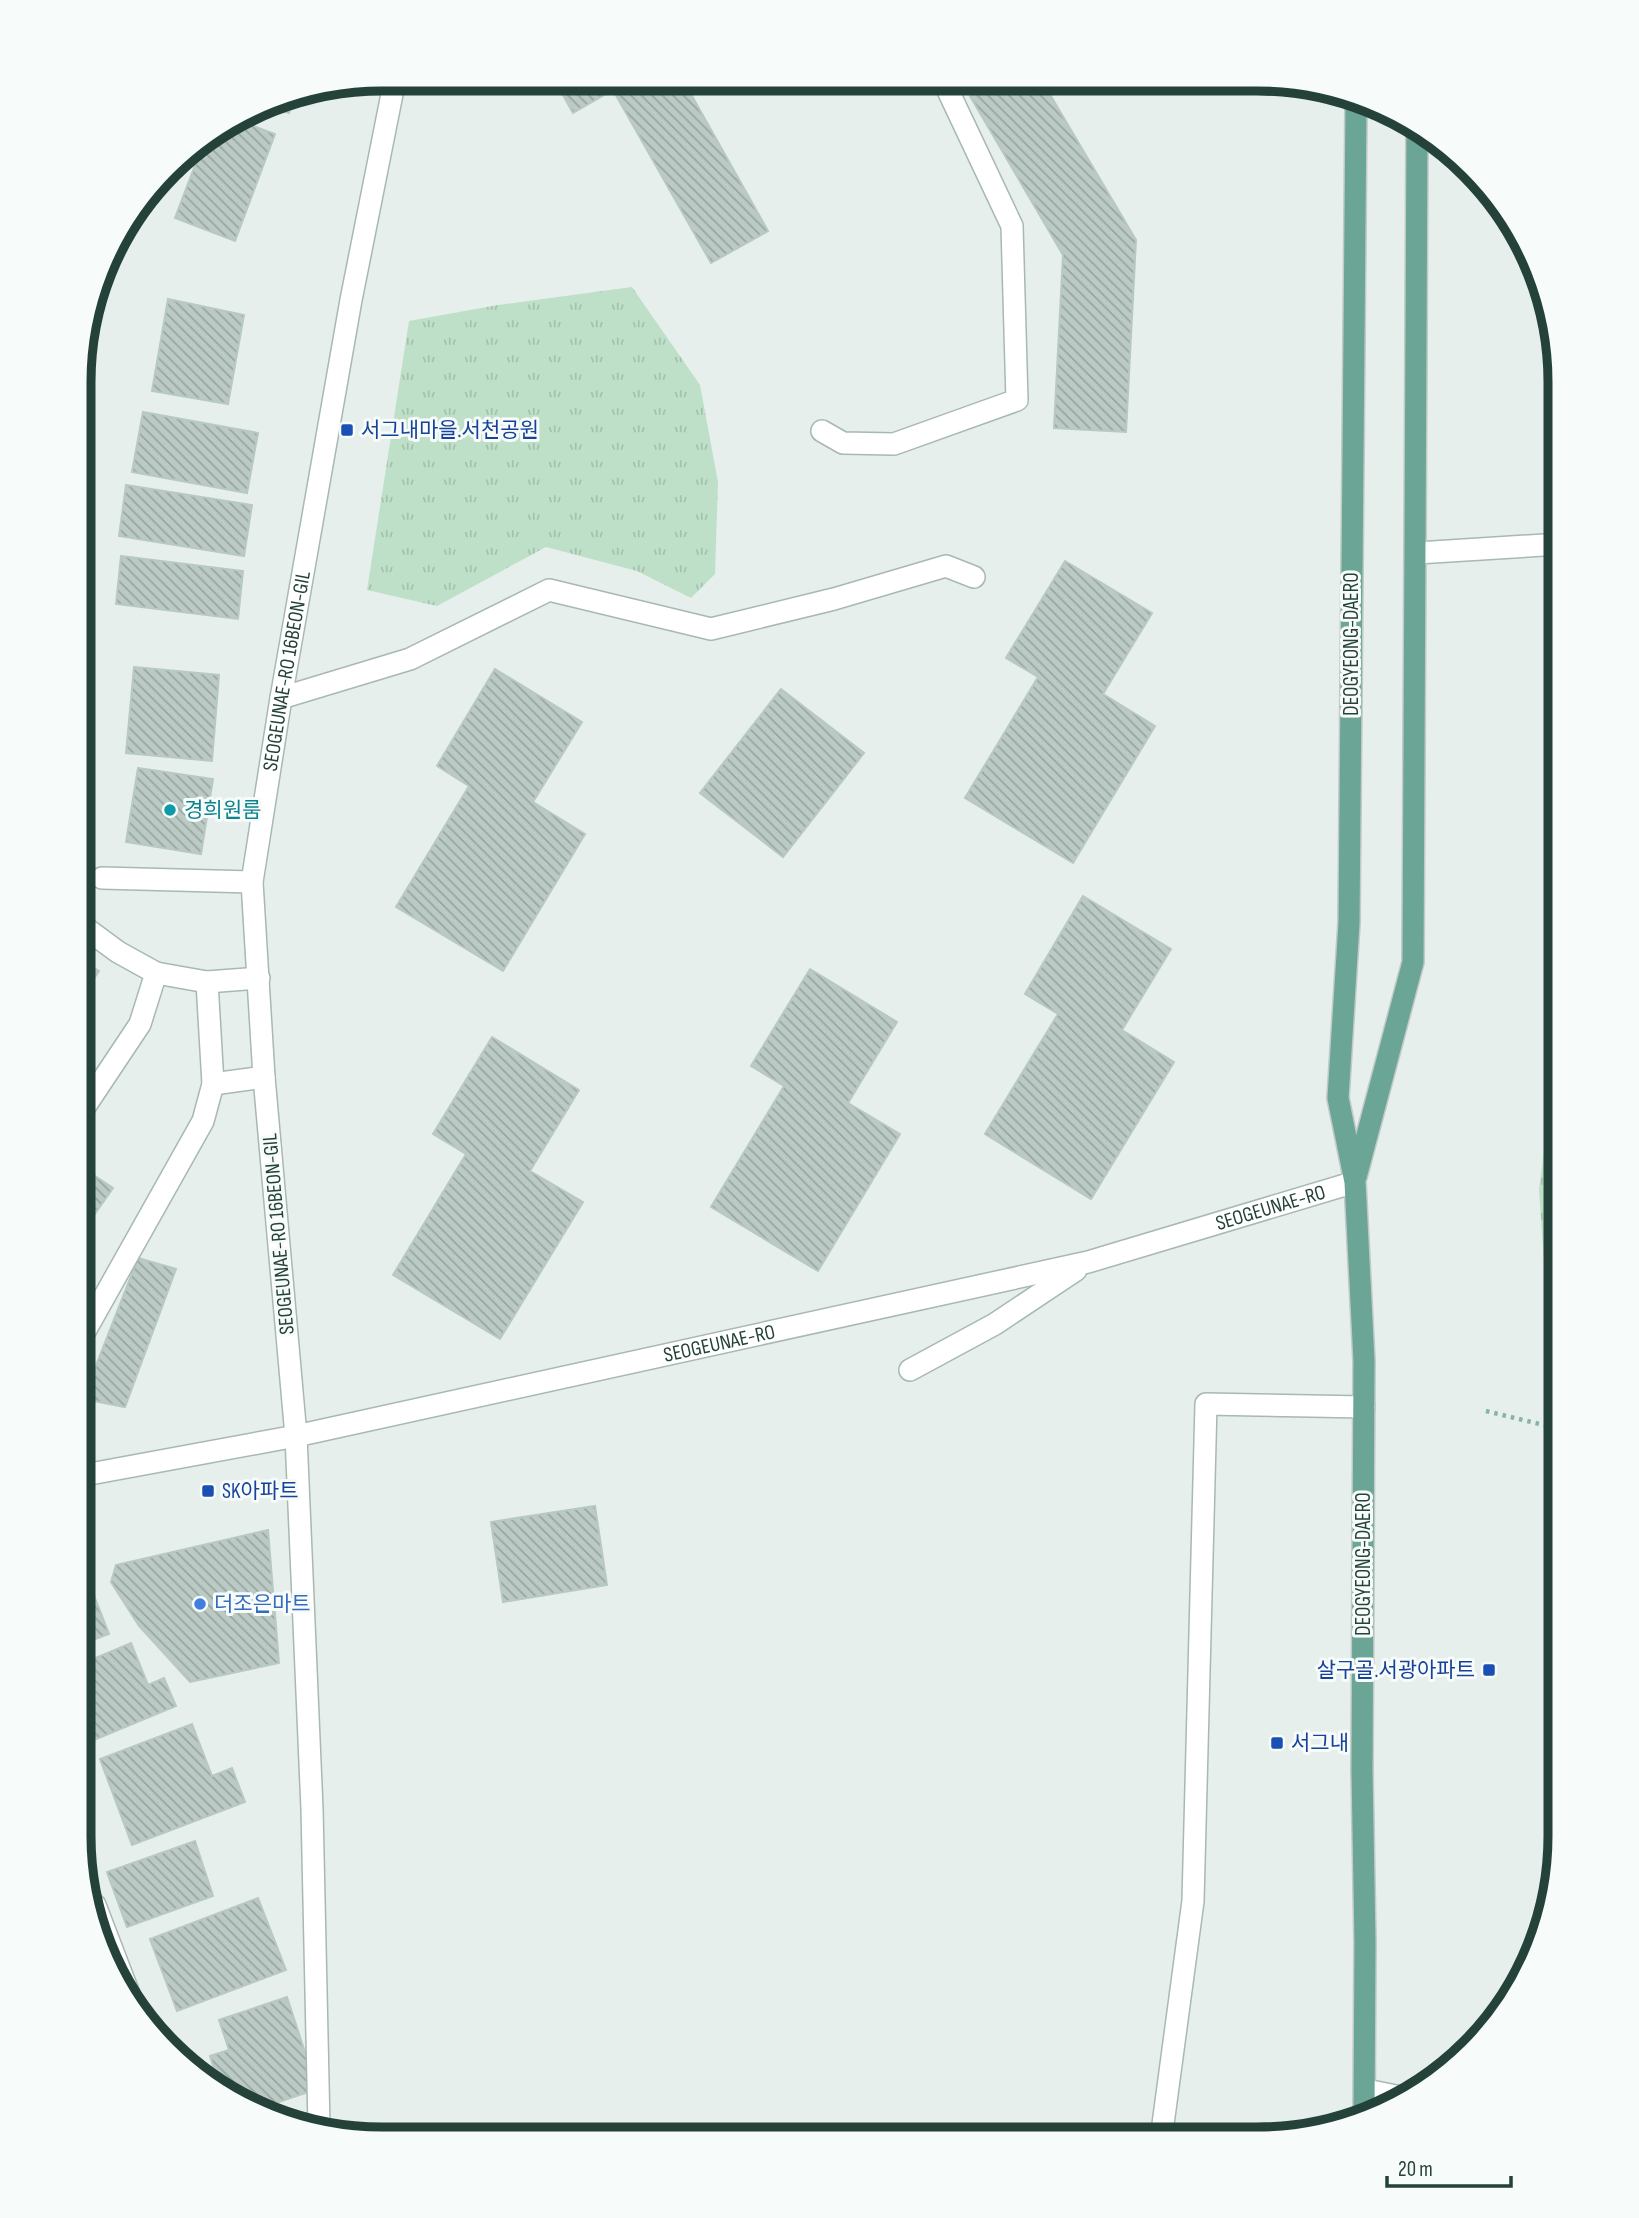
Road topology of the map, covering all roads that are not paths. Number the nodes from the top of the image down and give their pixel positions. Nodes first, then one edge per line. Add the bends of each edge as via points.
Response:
1 (393, 91) edge
2 (948, 91) edge
3 (1356, 108) edge
4 (1417, 139) edge
5 (822, 431) dead end
6 (1548, 545) edge
7 (1417, 552) junction
8 (974, 577) dead end
9 (281, 698) junction
10 (102, 878) dead end
11 (252, 882) junction
12 (91, 932) edge
13 (156, 973) junction
14 (259, 978) junction
15 (207, 982) junction
16 (264, 1077) junction
17 (213, 1084) junction
18 (91, 1098) edge
19 (1355, 1182) junction
20 (1088, 1262) junction
21 (91, 1320) edge
22 (910, 1370) dead end
23 (1364, 1407) junction
24 (296, 1436) junction
25 (91, 1474) edge
26 (1366, 2090) junction
27 (1389, 2095) edge
28 (1365, 2106) edge
29 (319, 2119) edge
30 (1163, 2127) edge

1 - 9 street, SEOGEUNAE-RO 16BEON-GIL
2 - 5 street via 1012,226 1017,400 894,444 843,443
3 - 19 main road, DEOGYEONG-DAERO via 1349,923 1338,1098
4 - 7 main road, DEOGYEONG-DAERO
6 - 7 street
7 - 19 main road, DEOGYEONG-DAERO via 1413,962
8 - 9 street via 946,566 711,629 549,590 411,659
9 - 11 street, SEOGEUNAE-RO 16BEON-GIL
10 - 11 street
11 - 14 street, SEOGEUNAE-RO 16BEON-GIL
12 - 13 street
13 - 15 street
13 - 18 street via 140,1024
14 - 15 street
14 - 16 street, SEOGEUNAE-RO 16BEON-GIL
15 - 17 street
16 - 17 street
16 - 24 street, SEOGEUNAE-RO 16BEON-GIL
17 - 21 street via 203,1121
19 - 20 street, SEOGEUNAE-RO
19 - 23 main road, DEOGYEONG-DAERO
20 - 22 street via 995,1324
20 - 24 street, SEOGEUNAE-RO
23 - 26 main road, DEOGYEONG-DAERO
23 - 30 street via 1206,1404 1193,1901
24 - 25 street, SEOGEUNAE-RO
24 - 29 street, SEOGEUNAE-RO 16BEON-GIL via 312,1809
26 - 27 street
26 - 28 main road, DEOGYEONG-DAERO

